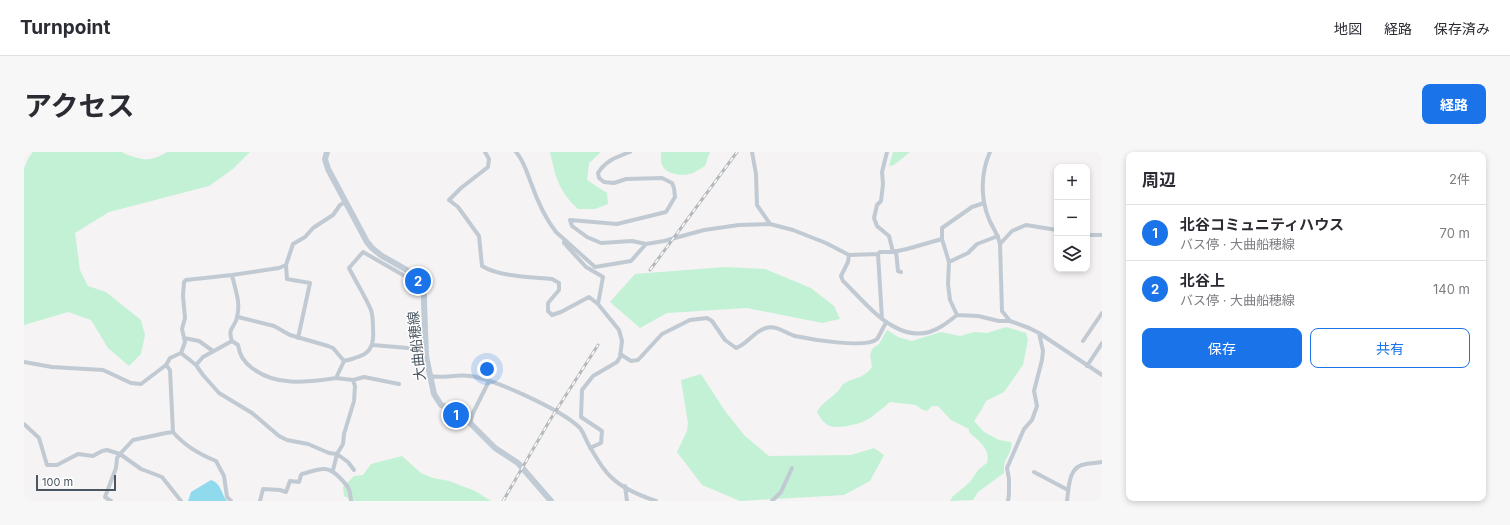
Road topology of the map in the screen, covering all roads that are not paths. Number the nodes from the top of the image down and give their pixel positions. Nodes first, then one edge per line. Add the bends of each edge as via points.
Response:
1 (327, 152) edge
2 (485, 152) edge
3 (516, 152) edge
4 (630, 152) edge
5 (752, 152) edge
6 (887, 152) edge
7 (990, 152) edge
8 (345, 202) junction
9 (984, 203) junction
10 (770, 224) junction
11 (1054, 229) edge
12 (1090, 234) edge
13 (1102, 235) edge
14 (998, 236) junction
15 (564, 239) junction
16 (942, 239) junction
17 (646, 244) junction
18 (1000, 244) junction
19 (894, 251) junction
20 (878, 254) junction
21 (849, 255) junction
22 (949, 262) junction
23 (286, 265) junction
24 (901, 272) dead end
25 (232, 275) junction
26 (424, 288) junction
27 (598, 304) junction
28 (957, 315) junction
29 (1102, 315) edge
30 (238, 317) junction
31 (884, 321) junction
32 (1010, 321) junction
33 (1039, 333) junction
34 (184, 338) junction
35 (298, 338) junction
36 (1083, 340) dead end
37 (232, 341) junction
38 (1102, 343) edge
39 (425, 344) junction
40 (373, 345) junction
41 (213, 351) junction
42 (182, 353) junction
43 (620, 354) junction
44 (344, 361) junction
45 (24, 362) edge
46 (166, 365) junction
47 (196, 365) junction
48 (1087, 366) junction
49 (1102, 375) edge
50 (430, 376) junction
51 (336, 378) junction
52 (353, 380) junction
53 (489, 381) junction
54 (399, 384) dead end
55 (470, 423) junction
56 (24, 424) edge
57 (173, 432) junction
58 (590, 448) junction
59 (120, 454) junction
60 (337, 454) junction
61 (1102, 462) edge
62 (792, 468) dead end
63 (333, 470) junction
64 (354, 470) dead end
65 (1034, 472) dead end
66 (625, 486) junction
67 (1068, 490) junction
68 (111, 501) edge
69 (181, 501) edge
70 (230, 501) edge
71 (260, 501) edge
72 (351, 501) edge
73 (551, 501) edge
74 (627, 501) edge
75 (656, 501) edge
76 (772, 501) edge
77 (1008, 501) edge
78 (1066, 501) edge

1 - 8 main road via 325,159 328,169
2 - 27 street via 489,159 488,167 460,188 449,200 458,207 479,236 482,266 502,274 552,279 559,283 559,290 548,303 548,311 552,315 589,298
3 - 15 street via 521,158 547,219
4 - 17 street via 602,166 598,173 599,178 604,182 614,183 626,179 662,178 672,183 675,197 666,212 617,224 570,220 572,226 601,243 632,241
5 - 10 street via 757,205
6 - 19 street via 882,172 881,201 877,205 874,218 877,226 889,236
7 - 9 street via 984,167
8 - 23 street via 333,215 293,244
8 - 26 main road via 372,248 421,278
9 - 14 street via 988,218
9 - 16 street via 972,207 942,228
10 - 17 street via 704,230
10 - 21 street via 793,230
11 - 18 street via 1026,225 1012,231
12 - 13 street
14 - 18 street
14 - 22 street via 976,244 968,253
15 - 17 street via 595,267 631,261
15 - 27 street via 564,243 586,267 603,277
16 - 19 street
16 - 22 street
18 - 32 street via 1002,311
19 - 20 street
19 - 24 street via 898,271
20 - 21 street
20 - 31 street
21 - 31 street via 841,276 843,281
22 - 28 street via 950,300
23 - 25 street
23 - 35 street via 287,279 310,283
25 - 30 street via 238,296
25 - 34 street via 184,282
26 - 39 main road, 大曲船穂線
26 - 40 street via 363,252 348,268 371,311
27 - 43 street via 619,330 622,341
28 - 31 street via 941,327 925,333 898,329
28 - 32 street via 978,316 999,322
29 - 36 street
30 - 35 street via 274,326
30 - 37 street via 230,330
31 - 43 street via 877,338 871,342 839,343 794,336 776,328 766,328 736,348 725,340 712,321 707,318 690,320 662,334 638,360 631,361
32 - 33 street
33 - 48 street
33 - 77 street via 1043,351 1034,391 1037,406 1007,468
34 - 41 street via 199,341
34 - 42 street
35 - 44 street via 333,348
37 - 41 street
37 - 51 street via 238,345 240,356 248,365 268,378 299,382
38 - 48 street
39 - 40 street via 408,348
39 - 50 main road, 大曲船穂線
40 - 44 street via 361,356
41 - 47 street
42 - 46 street via 170,358
42 - 47 street
43 - 58 street via 617,362 593,376 582,390 581,417 602,431 601,443
44 - 51 street
45 - 46 street via 52,367 103,370 131,383 141,384
46 - 57 street via 170,370
47 - 60 street via 219,393 252,413 279,436
48 - 49 street
50 - 53 street via 469,376
50 - 55 main road, 大曲船穂線 via 434,394 441,405
51 - 52 street
52 - 54 street via 364,377
52 - 60 street via 354,401 343,444
53 - 55 street
53 - 58 street via 567,417 581,429
55 - 73 main road, 大曲船穂線 via 495,448 518,463
56 - 59 street via 39,438 47,465 57,465 78,454 93,456 107,450
57 - 59 street via 133,440
57 - 70 street via 195,450 216,461 224,476
58 - 66 street via 611,478
59 - 68 street via 105,497
59 - 69 street via 141,468 162,477
60 - 63 street
60 - 64 street
61 - 67 street via 1075,467
62 - 76 street via 781,492
63 - 71 street via 318,469 302,474 299,482 290,481 286,492 263,489
63 - 72 street via 350,489
65 - 67 street
66 - 74 street
66 - 75 street
67 - 78 street

